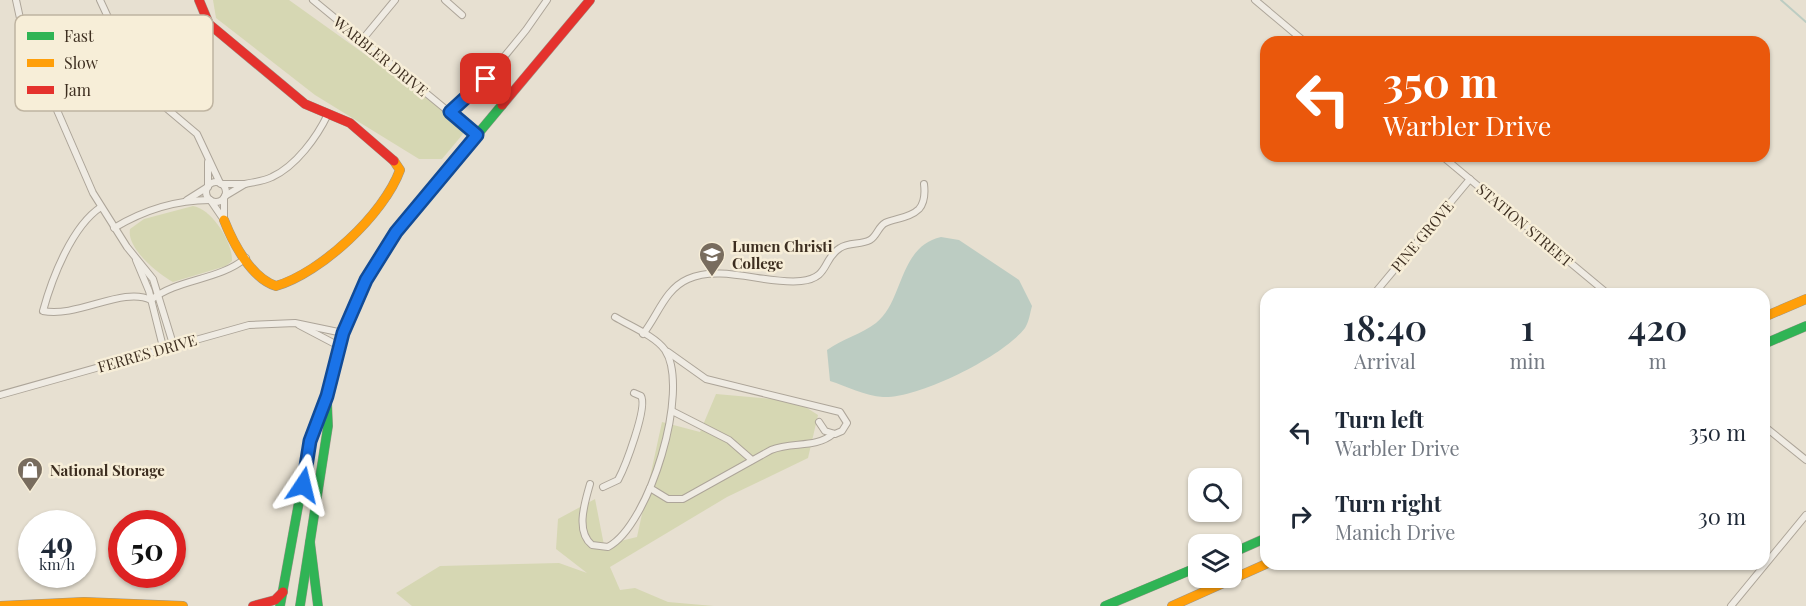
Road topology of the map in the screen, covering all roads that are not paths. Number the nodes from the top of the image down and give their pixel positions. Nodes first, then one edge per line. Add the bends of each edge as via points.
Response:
1 (16, 0) edge
2 (100, 0) edge
3 (199, 0) edge
4 (313, 0) edge
5 (395, 0) edge
6 (446, 0) edge
7 (547, 0) edge
8 (590, 0) edge
9 (1255, 0) edge
10 (19, 15) edge
11 (107, 15) edge
12 (205, 15) edge
13 (462, 15) dead end
14 (213, 27) edge
15 (1298, 36) edge
16 (362, 40) junction
17 (58, 111) edge
18 (170, 111) edge
19 (450, 112) junction
20 (328, 114) junction
21 (477, 135) junction
22 (208, 162) junction
23 (1449, 162) edge
24 (1470, 179) junction
25 (220, 183) junction
26 (245, 184) junction
27 (924, 184) dead end
28 (207, 187) junction
29 (224, 197) junction
30 (186, 200) junction
31 (211, 201) junction
32 (101, 207) junction
33 (224, 220) junction
34 (114, 228) junction
35 (246, 258) junction
36 (136, 259) junction
37 (1379, 288) edge
38 (1601, 288) edge
39 (159, 294) junction
40 (1806, 299) edge
41 (151, 300) junction
42 (1770, 314) edge
43 (615, 317) dead end
44 (296, 323) junction
45 (1806, 326) edge
46 (343, 333) junction
47 (643, 334) junction
48 (1770, 341) edge
49 (173, 344) junction
50 (339, 346) junction
51 (163, 347) junction
52 (665, 350) junction
53 (634, 393) dead end
54 (0, 395) edge
55 (327, 396) junction
56 (672, 411) junction
57 (819, 422) dead end
58 (1770, 431) edge
59 (833, 434) junction
60 (752, 460) junction
61 (1806, 460) edge
62 (590, 484) dead end
63 (603, 487) dead end
64 (650, 488) junction
65 (1806, 515) edge
66 (1260, 541) edge
67 (310, 542) junction
68 (1242, 549) edge
69 (1770, 559) edge
70 (1260, 567) edge
71 (1761, 570) edge
72 (1188, 571) edge
73 (283, 592) junction
74 (0, 606) edge
75 (183, 606) edge
76 (253, 606) edge
77 (280, 606) edge
78 (300, 606) edge
79 (318, 606) edge
80 (1105, 606) edge
81 (1172, 606) edge
82 (1731, 606) edge

1 - 10 street
2 - 11 street
3 - 12 main road
4 - 16 street, WARBLER DRIVE
5 - 16 street
6 - 13 street
7 - 19 street via 486,79
8 - 21 main road
9 - 15 street
14 - 20 main road via 304,104
16 - 19 street, WARBLER DRIVE
17 - 32 street
18 - 22 street via 197,134
19 - 21 street, WARBLER DRIVE
20 - 26 street via 309,144 284,169
20 - 35 main road via 350,123 392,158 399,167 398,178 374,214 318,266 275,286 264,280
21 - 46 main road via 396,232 366,280
22 - 25 street
22 - 28 street
23 - 24 street, STATION STREET
24 - 37 street, PINE GROVE
24 - 38 street, STATION STREET
25 - 26 street
25 - 28 street
25 - 29 street via 226,190
26 - 29 street
27 - 47 street via 924,199 918,210 881,226 869,240 843,246 818,277 801,282 738,275 692,277 671,290
28 - 30 street
28 - 31 street via 206,195
29 - 31 street via 218,202
29 - 33 street
30 - 31 street
30 - 34 street via 149,210
31 - 33 street
32 - 34 street
32 - 41 street via 77,229 43,311 63,313 134,296
33 - 35 main road via 230,238
34 - 36 street
35 - 39 street via 222,274
36 - 39 street
36 - 41 street
39 - 41 street
39 - 49 street
40 - 42 main road
41 - 51 street
43 - 47 street
44 - 46 street, FERRES DRIVE
44 - 49 street, FERRES DRIVE via 249,325
44 - 50 street
45 - 48 main road
46 - 50 main road
47 - 52 street
49 - 51 street, FERRES DRIVE
50 - 55 main road
51 - 54 street, FERRES DRIVE
52 - 56 street via 673,378
52 - 59 street via 706,379 840,412 846,426
53 - 63 street via 644,405 618,480
55 - 67 main road via 328,426
55 - 73 main road via 310,441
56 - 60 street via 729,440
56 - 64 street
57 - 59 street
58 - 61 street
59 - 60 street via 818,443 784,446
60 - 64 street via 683,499 668,499
62 - 64 street via 584,535 589,543 601,548 611,546 625,533
65 - 69 street
66 - 68 main road
67 - 78 main road
67 - 79 main road
70 - 81 main road
71 - 82 street
72 - 80 main road
73 - 76 main road via 275,600
73 - 77 main road
74 - 75 main road via 84,602

